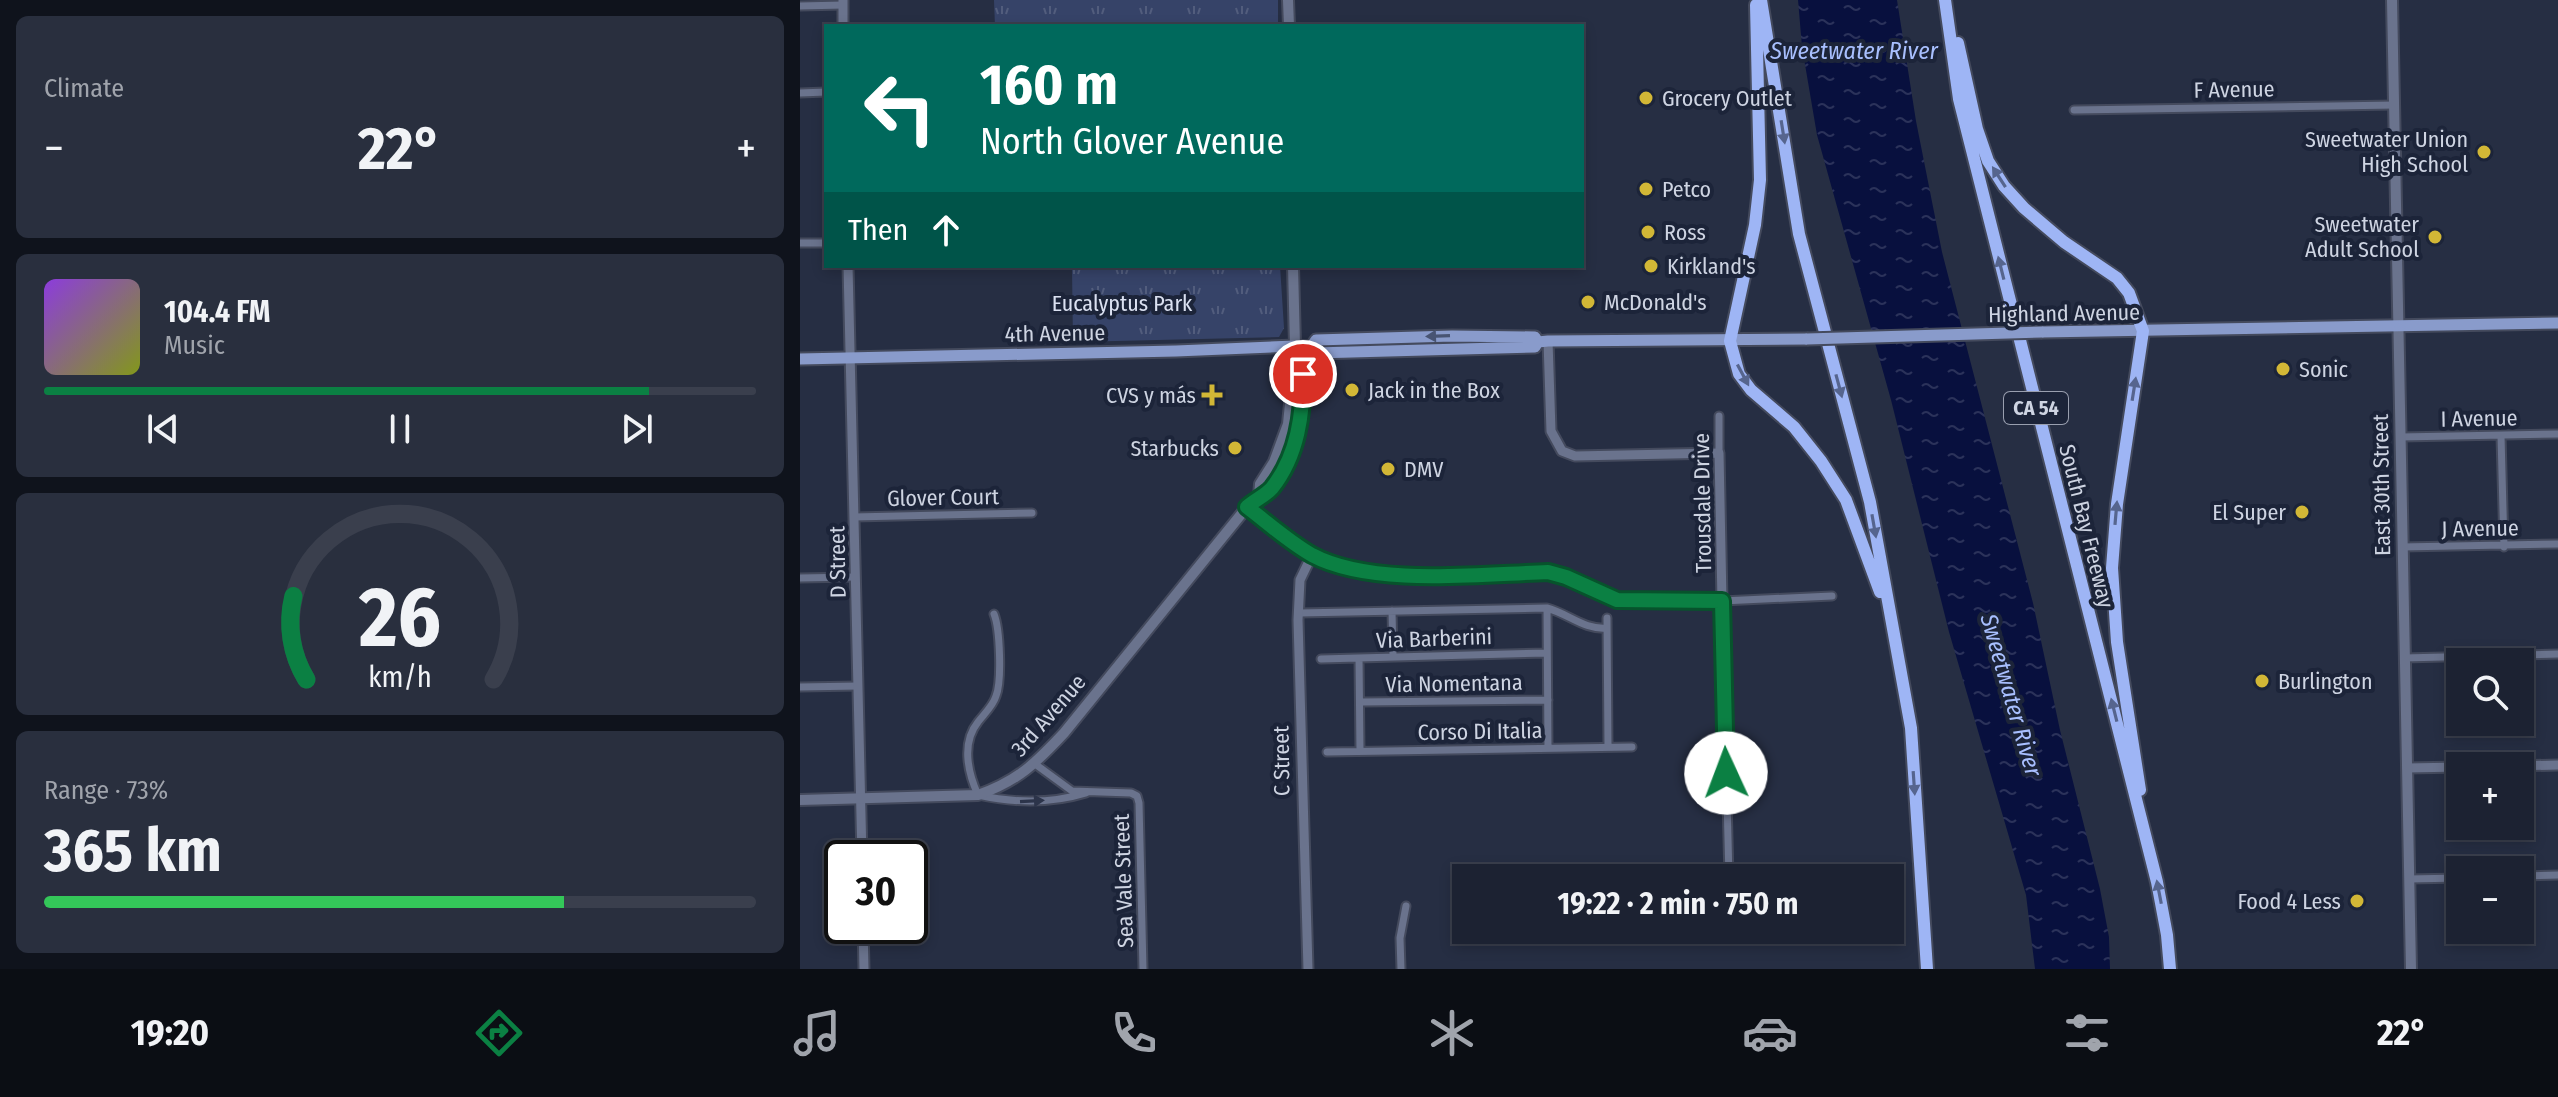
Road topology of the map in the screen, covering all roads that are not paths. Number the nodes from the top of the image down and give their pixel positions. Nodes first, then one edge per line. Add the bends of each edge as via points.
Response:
1 (1288, 0) edge
2 (1758, 0) edge
3 (1948, 0) edge
4 (2392, 0) edge
5 (843, 2) edge
6 (800, 6) edge
7 (843, 24) edge
8 (1289, 24) edge
9 (824, 92) edge
10 (800, 93) edge
11 (2395, 105) junction
12 (2074, 110) dead end
13 (800, 243) edge
14 (824, 243) edge
15 (848, 268) edge
16 (1293, 268) edge
17 (2558, 323) edge
18 (2398, 327) junction
19 (2143, 331) junction
20 (1730, 341) junction
21 (1543, 342) junction
22 (1570, 343) joint
23 (1295, 346) junction
24 (850, 357) junction
25 (800, 359) edge
26 (1719, 416) dead end
27 (2558, 434) edge
28 (2501, 436) junction
29 (2401, 437) junction
30 (1719, 453) junction
31 (1247, 507) junction
32 (1032, 513) dead end
33 (854, 517) junction
34 (2558, 544) edge
35 (2402, 547) junction
36 (2504, 547) junction
37 (1312, 555) junction
38 (855, 577) junction
39 (800, 578) edge
40 (1832, 596) dead end
41 (1722, 601) junction
42 (1547, 608) junction
43 (1392, 611) junction
44 (1299, 613) junction
45 (994, 614) dead end
46 (1607, 618) dead end
47 (1607, 628) junction
48 (1893, 629) junction
49 (1547, 653) junction
50 (2558, 654) edge
51 (1393, 656) junction
52 (1359, 658) junction
53 (2404, 658) junction
54 (1321, 659) dead end
55 (858, 686) junction
56 (800, 687) edge
57 (1548, 700) junction
58 (1361, 702) junction
59 (1608, 747) junction
60 (1632, 747) dead end
61 (1548, 748) junction
62 (1360, 751) junction
63 (1327, 752) dead end
64 (1035, 764) junction
65 (2558, 765) edge
66 (2534, 766) edge
67 (2446, 767) edge
68 (2407, 768) junction
69 (1086, 793) junction
70 (978, 795) junction
71 (860, 799) junction
72 (800, 800) edge
73 (2140, 813) junction
74 (861, 840) edge
75 (1729, 864) edge
76 (2558, 875) edge
77 (2534, 876) edge
78 (2446, 878) edge
79 (2409, 879) junction
80 (1406, 906) dead end
81 (863, 944) edge
82 (864, 969) edge
83 (1143, 969) edge
84 (1308, 969) edge
85 (1401, 969) edge
86 (1927, 969) edge
87 (2170, 969) edge
88 (2411, 969) edge

1 - 8 main road
2 - 20 highway via 1760,180
2 -> 48 highway via 1799,234 1870,502
19 -> 3 highway via 2129,293 2117,278 2024,208 1988,161
73 -> 3 highway, South Bay Freeway / CA 54 via 1959,99
4 - 11 main road, East 30th Street
5 - 6 street
5 - 7 street
9 - 10 street
11 - 12 street, F Avenue
11 - 18 main road, East 30th Street
13 - 14 street
15 - 24 street, D Street
16 - 23 main road
17 - 18 main road, Highland Avenue
18 - 19 main road, Highland Avenue
18 - 29 main road, East 30th Street
19 - 20 main road, Highland Avenue, bridge
73 -> 19 highway via 2112,568
20 - 22 main road, Highland Avenue
20 -> 48 highway via 1739,374 1794,427 1846,500
21 - 22 main road, 4th Avenue
21 - 23 main road, 4th Avenue via 1535,347 1315,353 1311,347
21 - 30 street via 1551,431 1562,451 1575,456
23 - 24 main road, 4th Avenue
23 - 31 main road via 1303,374 1296,440 1269,491
24 - 25 main road, 4th Avenue
24 - 33 street, D Street
26 - 30 street, Trousdale Drive
27 - 28 street, I Avenue
28 - 29 street, I Avenue
28 - 36 street
29 - 35 main road, East 30th Street
30 - 41 street, Trousdale Drive
31 - 37 street
31 - 64 main road, 3rd Avenue
32 - 33 street, Glover Court
33 - 38 street, D Street
34 - 36 street, J Avenue
35 - 36 street, J Avenue
35 - 53 main road, East 30th Street
37 - 41 street via 1396,576 1548,572 1617,600
37 - 44 street, C Street via 1300,580
38 - 39 street
38 - 55 street, D Street
40 - 41 street
41 - 75 street, Trousdale Drive
42 - 43 street
42 - 47 street via 1587,627
42 - 49 street
43 - 44 street
43 - 51 street
44 - 84 street, C Street
45 - 70 street via 996,697 971,732 968,747 970,778
46 - 47 street
47 - 59 street
48 -> 86 highway via 1911,728
49 - 51 street, Via Barberini
49 - 57 street
50 - 53 street
51 - 52 street, Via Barberini
52 - 54 street, Via Barberini
52 - 58 street
53 - 68 main road, East 30th Street
55 - 56 street
55 - 71 street, D Street
57 - 58 street, Via Nomentana
57 - 61 street
58 - 62 street
59 - 60 street, Corso Di Italia
59 - 61 street, Corso Di Italia
61 - 62 street, Corso Di Italia
62 - 63 street, Corso Di Italia
64 - 69 street, Sea Vale Street via 1066,788
64 - 70 main road, 3rd Avenue via 1002,787
65 - 66 street
67 - 68 street
68 - 79 main road, East 30th Street
70 -> 69 street, Sea Vale Street via 1010,802
69 - 83 street, Sea Vale Street via 1137,796
70 - 71 main road, 3rd Avenue
71 - 72 main road, 3rd Avenue
71 - 74 street, D Street
87 -> 73 highway, South Bay Freeway / CA 54
76 - 77 street
78 - 79 street
79 - 88 main road, East 30th Street
80 - 85 street
81 - 82 street

